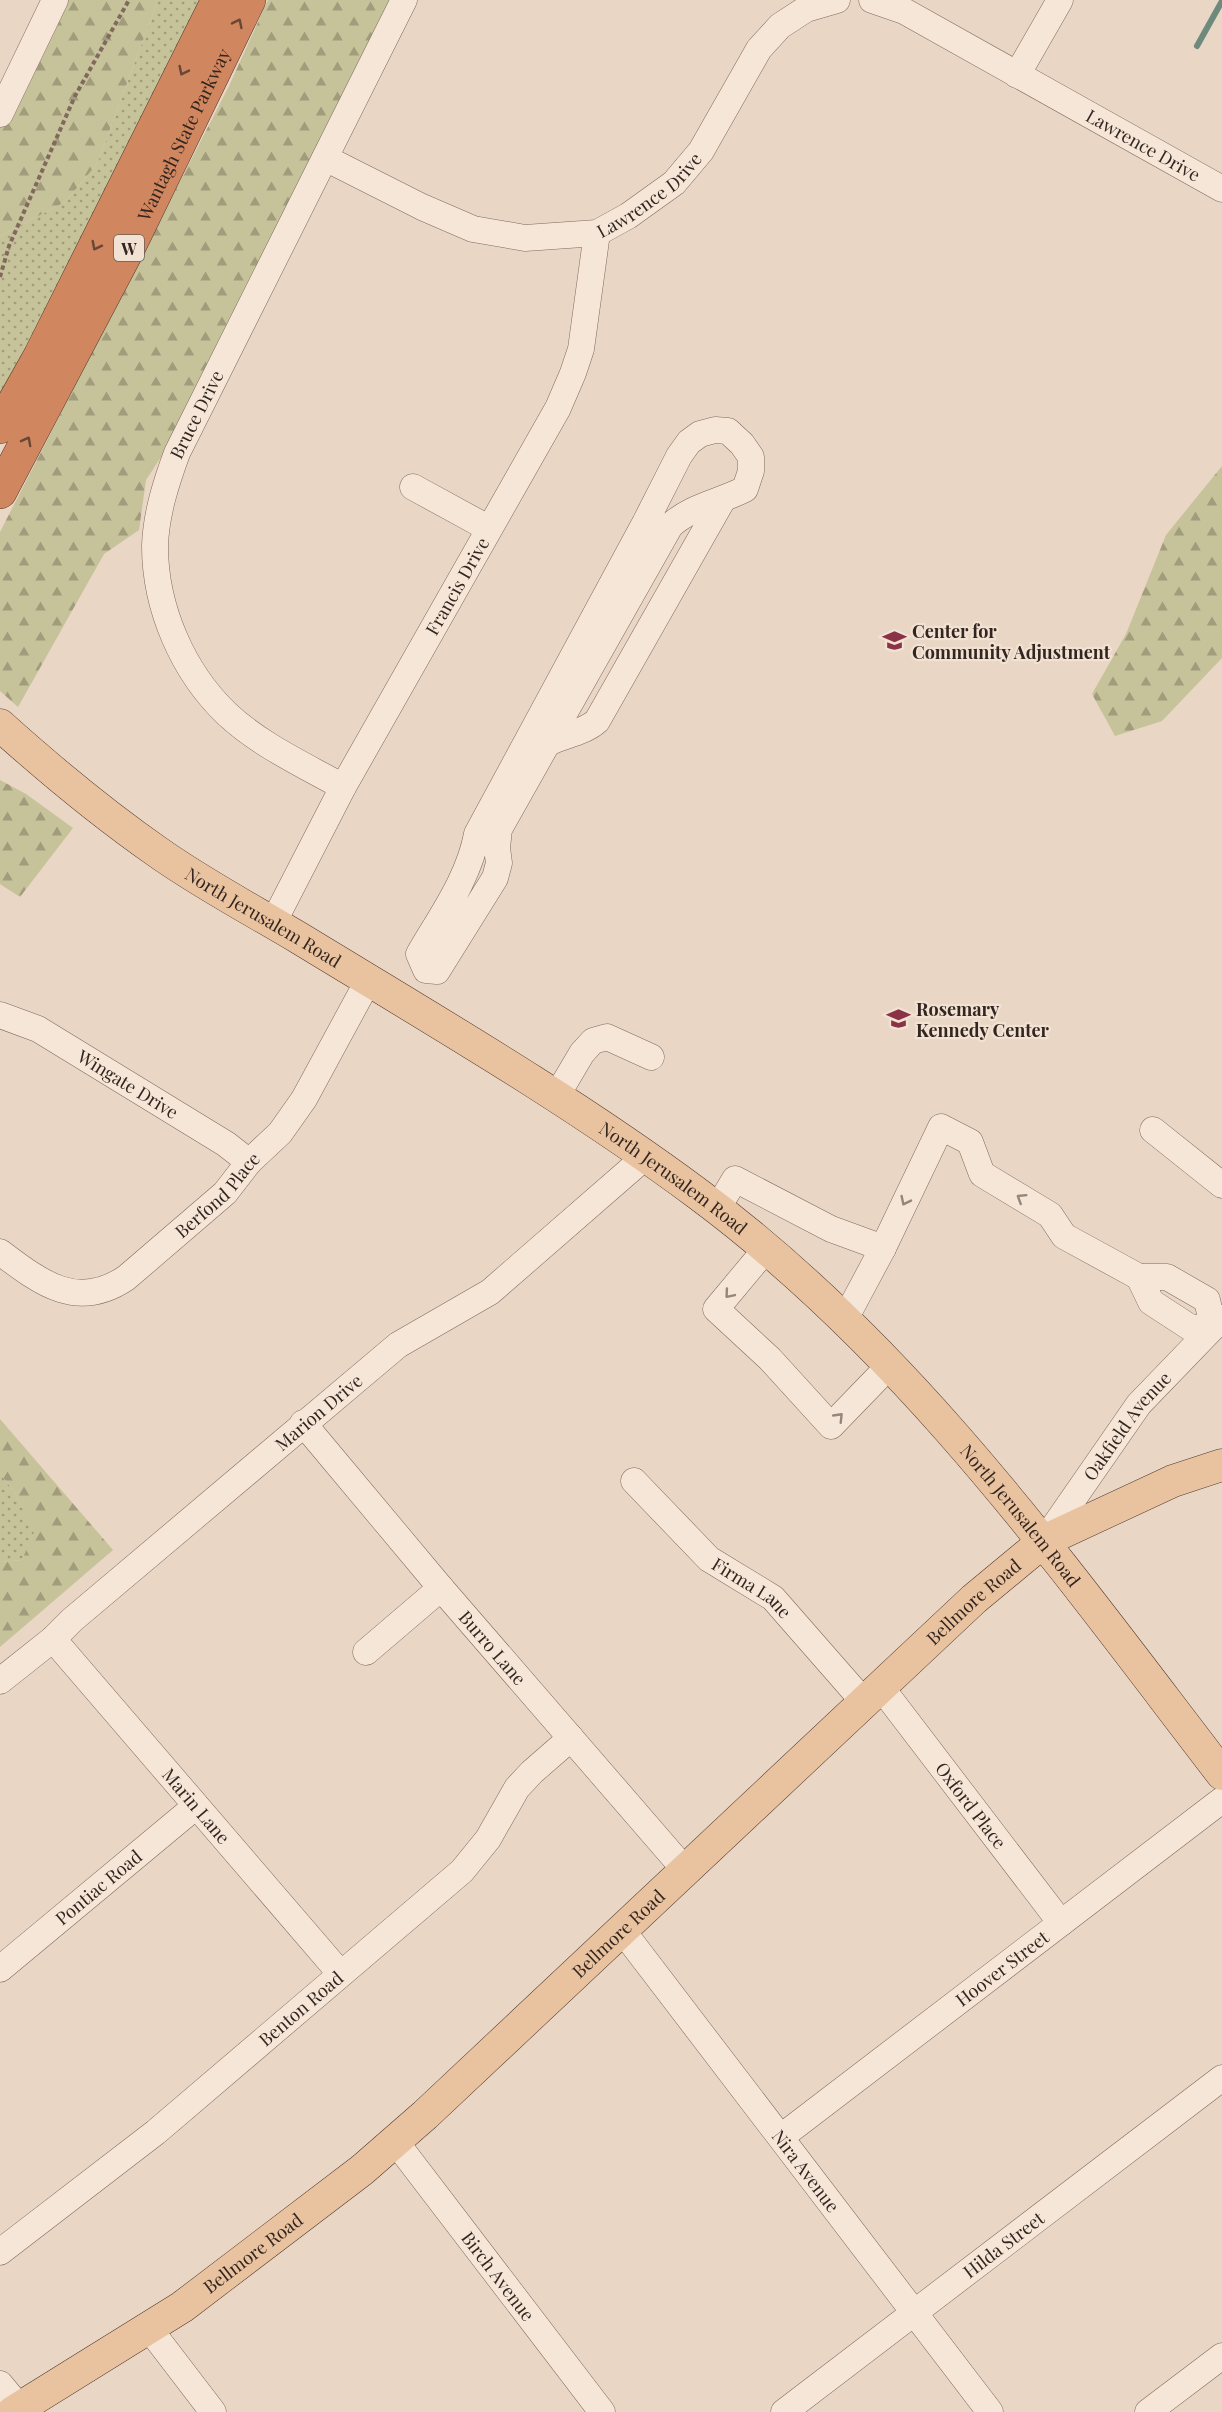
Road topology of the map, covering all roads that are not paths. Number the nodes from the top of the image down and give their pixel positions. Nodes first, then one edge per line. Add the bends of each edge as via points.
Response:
1 (55, 0) edge
2 (218, 0) edge
3 (249, 0) edge
4 (404, 0) edge
5 (837, 0) edge
6 (872, 0) edge
7 (1060, 0) edge
8 (1017, 75) junction
9 (0, 114) edge
10 (325, 158) junction
11 (1222, 189) edge
12 (597, 233) junction
13 (0, 428) edge
14 (413, 487) dead end
15 (0, 492) edge
16 (709, 504) junction
17 (645, 524) junction
18 (488, 528) junction
19 (0, 725) edge
20 (567, 735) junction
21 (343, 787) junction
22 (273, 923) junction
23 (426, 970) junction
24 (368, 981) junction
25 (405, 1004) junction
26 (0, 1015) edge
27 (651, 1057) dead end
28 (556, 1097) junction
29 (1153, 1130) dead end
30 (645, 1157) junction
31 (249, 1162) junction
32 (1222, 1185) edge
33 (717, 1209) junction
34 (883, 1248) junction
35 (766, 1249) junction
36 (0, 1252) edge
37 (845, 1318) junction
38 (1217, 1322) edge
39 (891, 1364) junction
40 (303, 1423) junction
41 (1222, 1465) edge
42 (634, 1481) dead end
43 (1044, 1541) junction
44 (441, 1588) junction
45 (53, 1639) junction
46 (366, 1652) dead end
47 (0, 1681) edge
48 (872, 1694) junction
49 (571, 1738) junction
50 (1222, 1774) edge
51 (1222, 1800) edge
52 (196, 1806) junction
53 (685, 1870) junction
54 (1061, 1923) junction
55 (622, 1930) junction
56 (0, 1969) edge
57 (340, 1973) junction
58 (1222, 2078) edge
59 (781, 2137) junction
60 (395, 2141) junction
61 (0, 2252) edge
62 (914, 2313) junction
63 (148, 2327) junction
64 (1222, 2356) edge
65 (0, 2384) edge
66 (17, 2410) edge
67 (213, 2412) edge
68 (602, 2412) edge
69 (784, 2412) edge
70 (990, 2412) edge
71 (1148, 2412) edge

1 - 9 street
2 -> 13 highway, Wantagh State Parkway / W
15 -> 3 highway, Wantagh State Parkway / W via 128,249
4 - 10 street, Bruce Drive
5 - 12 street, Lawrence Drive via 806,9 780,26 759,50 701,151 674,183
6 - 8 street, Lawrence Drive via 904,11
7 - 8 street
8 - 11 street, Lawrence Drive
10 - 12 street, Lawrence Drive via 473,228 525,238
10 - 21 street, Bruce Drive via 177,453 159,510 155,546 167,619 184,658 206,691 228,715 258,738
12 - 18 street, Francis Drive via 581,349 573,373 558,408
14 - 18 street
16 - 17 street via 690,501
16 - 17 street via 745,489 751,471 751,457 728,431 700,434 689,442
16 - 20 street via 597,721 588,729
16 - 20 street via 678,518 670,526
17 - 23 street via 477,834 463,876 419,954
18 - 21 street, Francis Drive
19 - 22 main road, North Jerusalem Road via 160,854
20 - 23 street via 500,829 495,878 437,971
21 - 22 street, Francis Drive
22 - 24 main road, North Jerusalem Road
23 - 25 street
24 - 25 main road, North Jerusalem Road
24 - 31 street, Berfond Place via 304,1099 280,1133
25 - 28 main road, North Jerusalem Road
26 - 31 street, Wingate Drive via 38,1029
27 - 28 street via 607,1037 593,1041
28 - 30 main road, North Jerusalem Road
29 - 32 street
30 - 33 main road, North Jerusalem Road
30 - 40 street, Marion Drive via 490,1292 398,1345
31 - 36 street, Berfond Place via 225,1193 126,1278 98,1293 58,1289
33 - 34 street via 735,1179 831,1229
33 - 35 main road, North Jerusalem Road
34 - 37 street
38 -> 34 street via 1207,1300 1167,1277 1139,1277 1064,1236 1050,1215 982,1173 970,1142 941,1127
35 - 37 main road, North Jerusalem Road
35 -> 39 street via 716,1309 770,1359 831,1426
37 - 39 main road, North Jerusalem Road
38 - 43 street, Oakfield Avenue via 1139,1404
39 - 43 main road, North Jerusalem Road via 970,1450
40 - 44 street, Burro Lane
40 - 45 street, Marion Drive
41 - 43 main road, Bellmore Road via 1173,1482
42 - 48 street, Firma Lane via 708,1559 773,1598
43 - 48 main road, Bellmore Road via 974,1599
43 - 50 main road, North Jerusalem Road
44 - 46 street
44 - 49 street, Burro Lane
45 - 47 street, Marion Drive
45 - 52 street, Marin Lane
48 - 53 main road, Bellmore Road
48 - 54 street, Oxford Place
49 - 53 street, Burro Lane
49 - 57 street, Benton Road via 517,1788 488,1839 462,1871
51 - 54 street, Hoover Street
52 - 56 street, Pontiac Road
52 - 57 street, Marin Lane
53 - 55 main road, Bellmore Road
54 - 59 street, Hoover Street
55 - 59 street, Nira Avenue
55 - 60 main road, Bellmore Road
57 - 61 street, Benton Road via 156,2132
58 - 62 street, Hilda Street
59 - 62 street, Nira Avenue
60 - 63 main road, Bellmore Road via 182,2307
60 - 68 street, Birch Avenue
62 - 69 street, Hilda Street
62 - 70 street, Nira Avenue
63 - 66 main road, Bellmore Road
63 - 67 street
64 - 71 street
65 - 66 street

